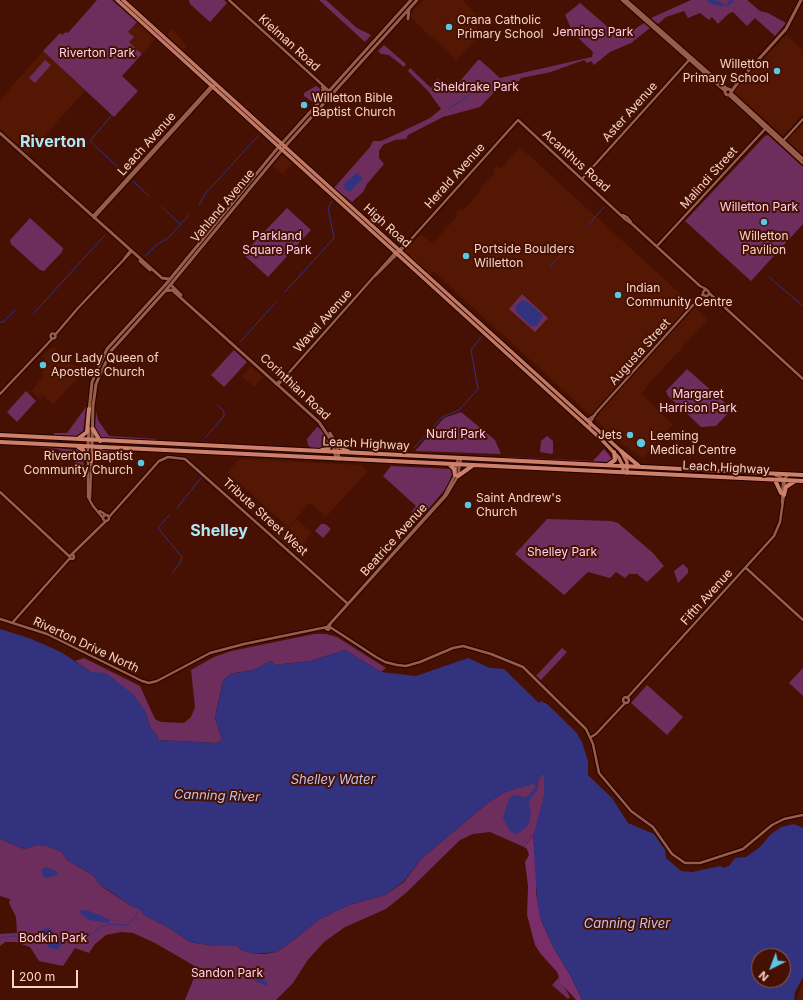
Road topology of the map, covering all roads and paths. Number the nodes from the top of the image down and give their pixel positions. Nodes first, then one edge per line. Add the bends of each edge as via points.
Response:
1 (117, 0) edge
2 (123, 0) edge
3 (229, 0) edge
4 (412, 0) edge
5 (417, 0) edge
6 (622, 0) edge
7 (626, 0) edge
8 (801, 0) edge
9 (409, 9) junction
10 (408, 19) dead end
11 (690, 58) junction
12 (320, 83) junction
13 (214, 85) junction
14 (339, 87) junction
15 (323, 88) junction
16 (328, 90) junction
17 (729, 91) junction
18 (321, 99) junction
19 (328, 99) junction
20 (803, 119) edge
21 (518, 120) joint
22 (766, 127) junction
23 (0, 132) edge
24 (782, 142) junction
25 (281, 147) junction
26 (803, 159) edge
27 (803, 163) edge
28 (582, 179) junction
29 (94, 217) junction
30 (201, 242) junction
31 (658, 247) junction
32 (131, 251) junction
33 (398, 252) junction
34 (169, 279) junction
35 (166, 284) junction
36 (700, 286) junction
37 (162, 288) junction
38 (706, 289) junction
39 (164, 292) junction
40 (705, 294) junction
41 (155, 301) junction
42 (140, 312) junction
43 (202, 316) junction
44 (803, 379) edge
45 (278, 384) junction
46 (0, 394) edge
47 (89, 409) junction
48 (595, 414) junction
49 (589, 422) junction
50 (93, 429) junction
51 (590, 430) junction
52 (0, 435) edge
53 (77, 439) junction
54 (90, 440) junction
55 (100, 441) junction
56 (0, 442) edge
57 (335, 444) junction
58 (77, 446) junction
59 (90, 446) junction
60 (102, 447) junction
61 (314, 451) junction
62 (621, 451) junction
63 (614, 452) junction
64 (338, 453) junction
65 (351, 453) junction
66 (459, 458) junction
67 (338, 459) junction
68 (89, 460) junction
69 (450, 464) junction
70 (459, 465) junction
71 (472, 465) junction
72 (608, 466) junction
73 (625, 466) junction
74 (641, 467) junction
75 (625, 473) junction
76 (773, 474) junction
77 (789, 474) junction
78 (457, 475) junction
79 (803, 475) edge
80 (775, 480) junction
81 (783, 480) junction
82 (796, 481) junction
83 (803, 481) edge
84 (0, 492) edge
85 (783, 494) junction
86 (107, 516) junction
87 (104, 520) junction
88 (71, 556) junction
89 (746, 568) junction
90 (347, 604) junction
91 (0, 619) edge
92 (803, 620) edge
93 (13, 622) junction
94 (328, 628) junction
95 (590, 737) junction
96 (803, 815) edge

1 - 13 main road, High Road
2 - 13 main road, High Road
3 - 12 street, Kielman Road
4 - 16 main road, Vahland Avenue
5 - 9 main road, Vahland Avenue
6 - 11 main road
7 - 11 main road
8 - 17 main road via 786,29
9 - 10 main road
9 - 14 main road, Vahland Avenue
11 - 17 main road
11 - 28 street, Aster Avenue
12 - 15 street, Kielman Road
12 - 16 street, Kielman Road
13 - 25 main road, High Road
13 - 29 street, Leach Avenue
14 - 16 main road
14 - 19 main road, Vahland Avenue
15 - 16 street, Kielman Road
15 - 18 main road
16 - 18 main road, Vahland Avenue
16 - 19 main road
17 - 22 main road
18 - 25 main road, Vahland Avenue
19 - 25 main road, Vahland Avenue
20 - 24 street
21 - 28 street, Acanthus Road
21 - 33 street, Herald Avenue
22 - 24 main road
22 - 31 street, Malindi Street
23 - 29 main road, Corinthian Road
24 - 26 main road
24 - 27 main road
25 - 30 main road, Vahland Avenue
25 - 33 main road, High Road
28 - 31 street, Acanthus Road
29 - 32 main road, Corinthian Road
30 - 34 main road, Vahland Avenue
30 - 35 main road, Vahland Avenue via 173,280
31 - 36 street, Acanthus Road
32 - 34 main road, Corinthian Road via 162,278
32 - 35 main road, Corinthian Road
32 - 46 street via 57,332 50,335 48,342
33 - 45 street, Wavel Avenue
33 - 49 main road, High Road
33 - 51 main road, High Road
34 - 35 main road, Vahland Avenue
35 - 37 main road
35 - 37 main road
35 - 39 main road, Vahland Avenue
35 - 43 main road, Corinthian Road
36 - 38 street, Acanthus Road
36 - 40 street, Acanthus Road
37 - 42 main road, Vahland Avenue
38 - 40 street
38 - 40 street, Acanthus Road
39 - 41 main road, Vahland Avenue
39 - 43 main road, Corinthian Road via 172,290
40 - 44 street, Acanthus Road via 743,324
40 - 48 street, Augusta Street
41 - 42 main road via 140,315
41 - 50 main road, Vahland Avenue via 105,360 96,384
42 - 47 main road, Vahland Avenue via 104,353 92,382
43 - 45 main road, Corinthian Road
45 - 57 main road, Corinthian Road via 323,424
47 - 53 highway via 87,432
47 - 54 main road, Vahland Avenue
48 - 49 street, Augusta Street
48 - 49 street, Augusta Street
49 - 51 street
49 - 62 main road, High Road
50 - 54 main road, Vahland Avenue
50 - 55 highway
51 - 63 main road, High Road
52 - 53 highway, Leach Highway
53 - 54 highway, Leach Highway
54 - 55 highway, Leach Highway
54 - 59 main road, Vahland Avenue
55 - 61 highway, Leach Highway
56 - 58 highway, Leach Highway
57 - 61 highway via 327,449
57 - 64 main road, Corinthian Road
57 - 65 highway
58 - 59 highway, Leach Highway
58 - 68 highway
59 - 60 highway, Leach Highway
59 - 68 street
60 - 67 highway, Leach Highway
60 - 68 highway via 95,451
61 - 64 highway, Leach Highway
62 - 73 main road, High Road via 626,460
62 - 74 highway
63 - 72 highway via 615,460
63 - 73 main road, High Road
64 - 65 highway, Leach Highway
64 - 67 main road, Corinthian Road
65 - 66 highway, Leach Highway
66 - 70 street, Beatrice Avenue
66 - 72 highway, Leach Highway
67 - 69 highway, Leach Highway
68 - 86 street via 90,497 95,507
68 - 87 street via 88,497
69 - 70 highway, Leach Highway
69 - 78 highway
70 - 71 highway, Leach Highway
70 - 78 street, Beatrice Avenue
71 - 75 highway, Leach Highway
71 - 78 highway
72 - 73 highway, Leach Highway
73 - 74 highway, Leach Highway
73 - 75 main road, High Road
74 - 76 highway, Leach Highway
75 - 80 highway, Leach Highway
76 - 77 highway, Leach Highway
76 - 81 street
77 - 79 highway, Leach Highway
77 - 81 street
78 - 90 street, Beatrice Avenue via 444,496
80 - 81 highway, Leach Highway
80 - 85 highway
81 - 82 highway, Leach Highway
81 - 85 street, Fifth Avenue
82 - 83 highway, Leach Highway
82 - 85 highway via 786,487
84 - 88 street
85 - 89 street, Fifth Avenue via 780,522 774,536
86 - 87 street
86 - 87 street via 109,520
86 - 90 street, Tribute Street West via 156,464 165,458 183,458
87 - 88 street
88 - 93 street
89 - 92 street
89 - 95 street, Fifth Avenue via 628,699 624,698 621,706 596,734
90 - 94 street, Beatrice Avenue
91 - 93 street, Riverton Drive North
93 - 94 street, Riverton Drive North via 47,634 149,683 172,674 210,653 268,638
94 - 95 street, Riverton Drive North via 386,662 397,665 406,666 420,662 463,646 511,661 537,679 581,724
95 - 96 street via 599,773 631,811 653,827 672,854 685,863 700,863 743,849 772,824

